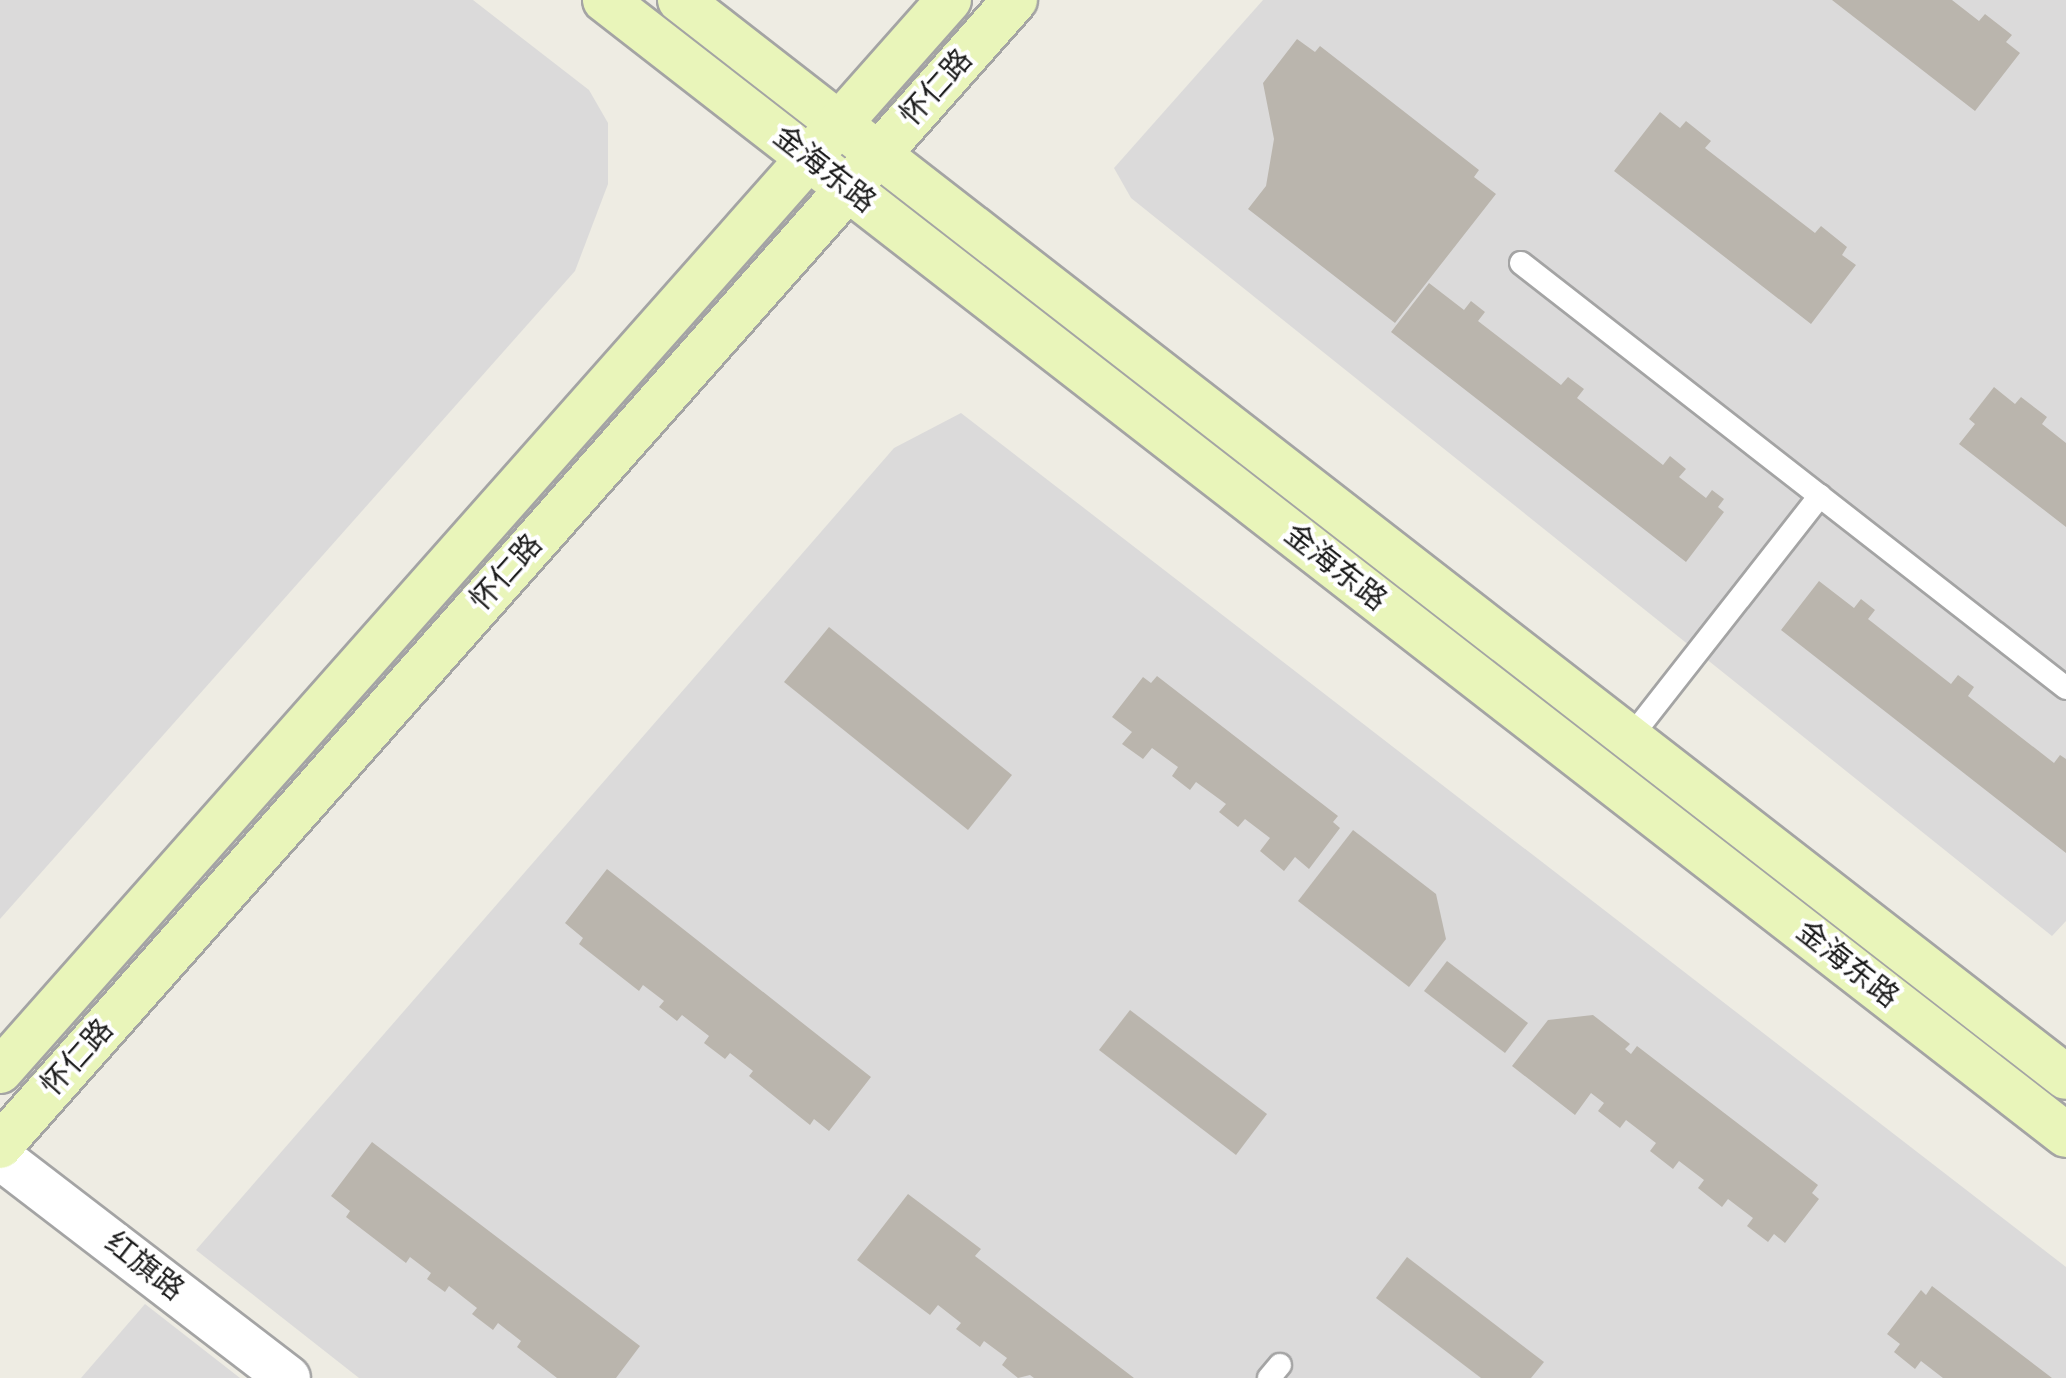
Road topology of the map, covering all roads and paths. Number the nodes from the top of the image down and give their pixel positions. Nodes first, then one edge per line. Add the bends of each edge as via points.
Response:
1 (605, 0) edge
2 (680, 0) edge
3 (949, 0) edge
4 (1015, 0) edge
5 (839, 124) junction
6 (878, 154) junction
7 (808, 158) junction
8 (848, 188) junction
9 (1521, 263) dead end
10 (1820, 496) junction
11 (2066, 688) edge
12 (1630, 738) junction
13 (0, 1071) edge
14 (2066, 1077) edge
15 (2066, 1135) edge
16 (0, 1146) edge
17 (0, 1157) edge
18 (288, 1378) edge

1 - 7 main road, 金海东路
2 - 5 main road, 金海东路
3 - 5 main road, 怀仁路
4 - 6 main road, 怀仁路
5 - 6 main road, 金海东路
5 - 7 main road, 怀仁路
6 - 8 main road, 怀仁路
6 - 12 main road, 金海东路
7 - 8 main road, 金海东路
7 - 13 main road, 怀仁路
8 - 15 main road, 金海东路
8 - 16 main road, 怀仁路
9 - 10 lane
10 - 11 lane
10 - 12 lane
12 - 14 main road, 金海东路
17 - 18 street, 红旗路

